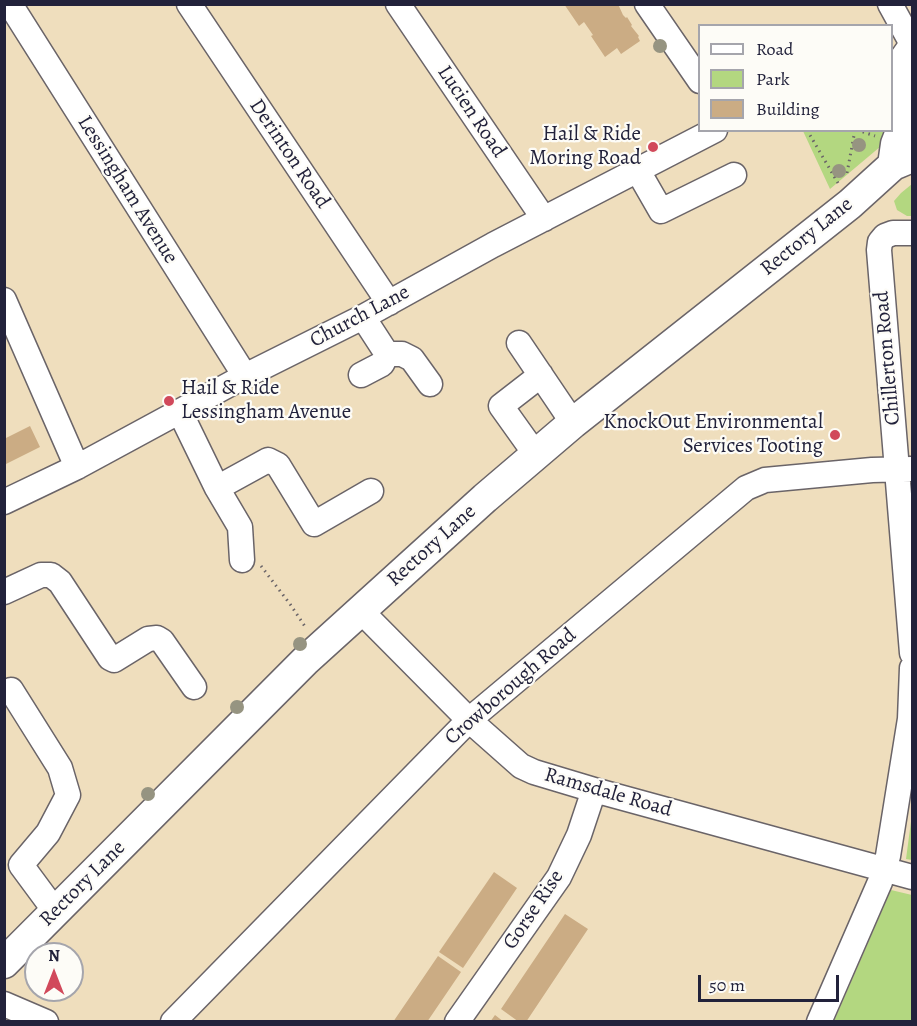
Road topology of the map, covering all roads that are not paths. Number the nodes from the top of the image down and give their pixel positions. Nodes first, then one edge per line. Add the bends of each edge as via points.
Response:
1 (10, 4) edge
2 (189, 4) edge
3 (398, 4) edge
4 (647, 4) edge
5 (891, 4) edge
6 (906, 53) edge
7 (698, 80) edge
8 (903, 103) edge
9 (711, 132) edge
10 (903, 161) edge
11 (638, 171) junction
12 (734, 175) dead end
13 (544, 219) junction
14 (912, 233) edge
15 (4, 300) edge
16 (389, 303) junction
17 (363, 317) junction
18 (519, 343) dead end
19 (387, 354) junction
20 (361, 375) dead end
21 (541, 375) junction
22 (245, 376) junction
23 (430, 384) dead end
24 (180, 412) junction
25 (573, 423) junction
26 (536, 455) junction
27 (77, 467) junction
28 (905, 469) edge
29 (217, 488) junction
30 (371, 491) dead end
31 (4, 502) edge
32 (242, 560) road end
33 (910, 590) edge
34 (4, 592) edge
35 (360, 610) junction
36 (912, 653) edge
37 (912, 668) edge
38 (194, 687) dead end
39 (6, 688) edge
40 (469, 720) junction
41 (594, 789) junction
42 (884, 870) junction
43 (912, 877) edge
44 (56, 911) junction
45 (4, 963) edge
46 (4, 1004) edge
47 (46, 1022) edge
48 (173, 1022) edge
49 (457, 1022) edge
50 (819, 1022) edge

1 - 22 street, Lessingham Avenue
2 - 16 street, Derinton Road
3 - 13 street, Lucien Road
4 - 7 street
5 - 6 street
6 - 8 main road, Rectory Lane via 898,76
8 - 10 main road, Rectory Lane via 896,144
9 - 11 street, Church Lane
10 - 25 main road, Rectory Lane
11 - 12 street via 661,211
11 - 13 street, Church Lane
13 - 16 street, Church Lane
14 - 28 street, Chillerton Road via 885,236 879,250
15 - 27 street
16 - 17 street, Church Lane
17 - 19 street
17 - 22 street, Church Lane
18 - 21 street
19 - 20 street via 382,364
19 - 23 street via 412,359
21 - 25 street
21 - 26 street via 501,405
22 - 24 street, Church Lane
24 - 27 street, Church Lane
24 - 29 street
25 - 26 main road, Rectory Lane
26 - 35 main road, Rectory Lane
27 - 31 street, Church Lane
28 - 33 street, Chillerton Road
28 - 40 street, Crowborough Road via 755,483
29 - 30 street via 268,460 278,465 314,524
29 - 32 street via 240,527
33 - 36 street, Chillerton Road
34 - 38 street via 41,576 51,576 60,582 110,658 114,660 148,639 157,638
35 - 40 street, Ramsdale Road
35 - 44 main road, Rectory Lane
37 - 42 street via 910,719
39 - 44 street via 60,768 68,795 48,833 21,865
40 - 41 street, Ramsdale Road via 521,766
40 - 48 street, Crowborough Road
41 - 42 street, Ramsdale Road
41 - 49 street, Gorse Rise via 579,835 559,877
42 - 43 street, Ramsdale Road
42 - 50 street
44 - 45 main road, Rectory Lane
46 - 47 street

